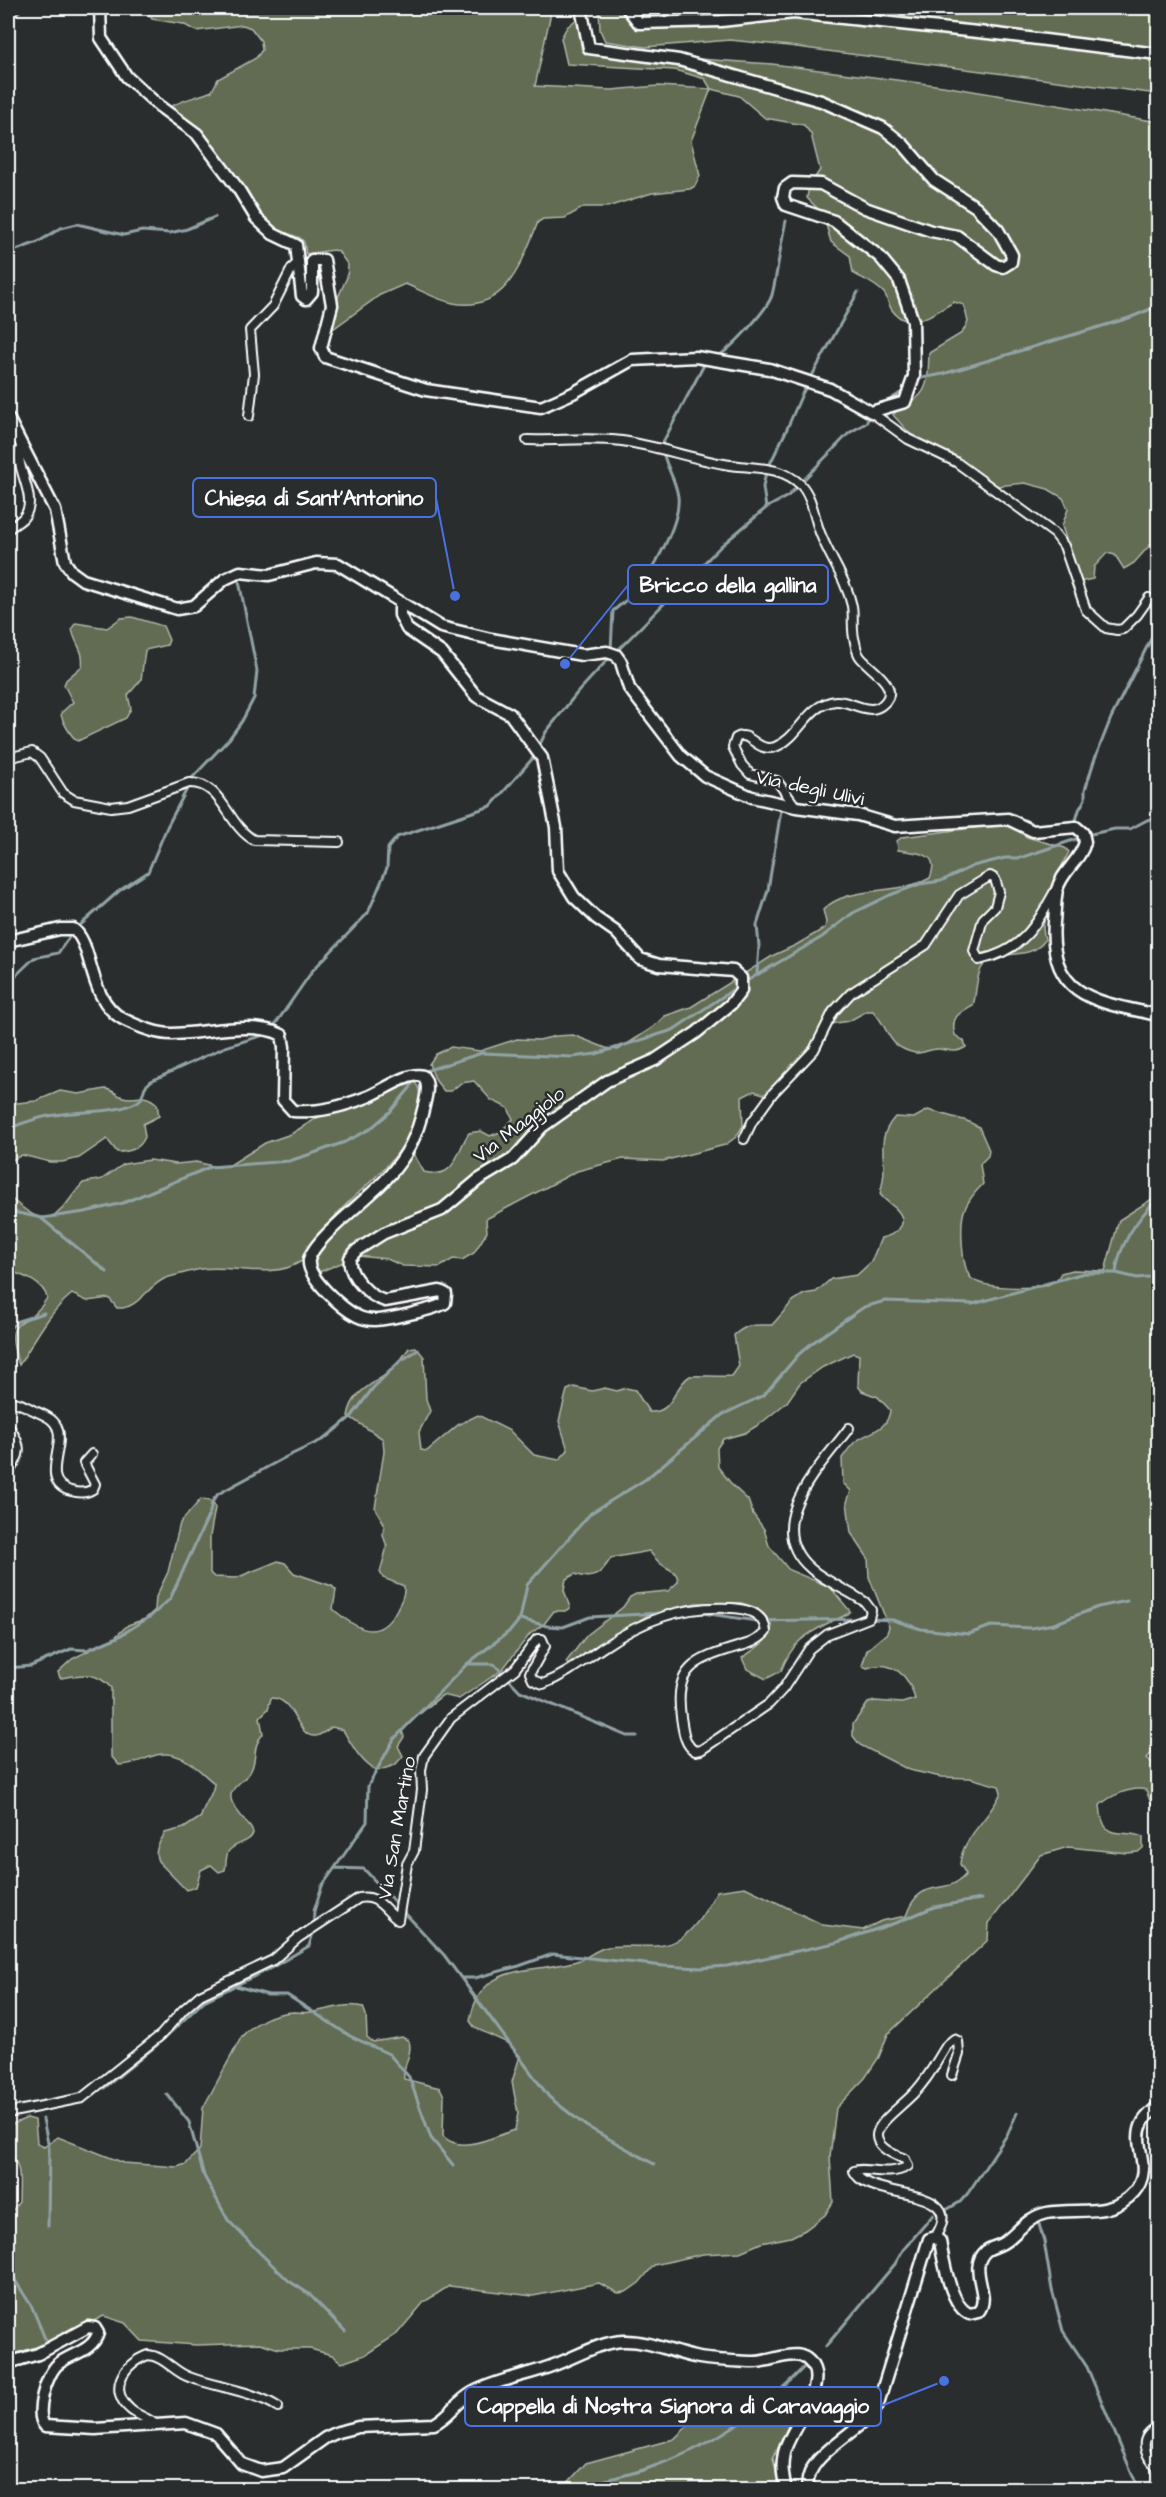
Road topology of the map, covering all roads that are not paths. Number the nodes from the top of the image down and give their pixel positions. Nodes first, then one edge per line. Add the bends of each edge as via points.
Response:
1 (100, 8) edge
2 (581, 8) edge
3 (627, 8) edge
4 (1158, 54) edge
5 (299, 262) junction
6 (871, 412) junction
7 (249, 416) dead end
8 (8, 418) edge
9 (527, 440) dead end
10 (21, 447) junction
11 (8, 529) edge
12 (1149, 598) dead end
13 (400, 602) junction
14 (8, 758) edge
15 (796, 807) junction
16 (339, 842) dead end
17 (1057, 888) junction
18 (8, 941) edge
19 (1158, 1015) edge
20 (744, 1139) dead end
21 (8, 1402) edge
22 (8, 1425) edge
23 (849, 1428) dead end
24 (92, 1454) dead end
25 (8, 1474) edge
26 (952, 2075) dead end
27 (1158, 2106) edge
28 (8, 2113) edge
29 (935, 2237) junction
30 (8, 2363) edge
31 (278, 2407) dead end
32 (156, 2425) junction
33 (1158, 2428) edge
34 (1158, 2468) edge
35 (786, 2490) edge
36 (808, 2490) edge

1 - 5 street via 101,38 127,77 197,134 256,218 273,234 296,246
2 - 6 street via 590,48 679,60 821,101 883,128 903,144 934,180 976,207 998,230 1012,255 1011,262 1003,267 957,236 864,208 821,184 792,183 785,188 786,205 834,221 880,257 899,280 913,321 914,376 904,402
3 - 4 street via 639,23 721,21 794,13
5 - 6 street via 302,296 306,299 312,292 312,261 324,260 327,268 332,305 321,348 325,357 426,390 541,407 632,360 696,357 769,369 830,389
5 - 7 street via 273,306 250,330 254,374
6 - 12 street via 908,439 956,462 1055,534 1064,546 1086,610 1106,628 1123,629
8 - 10 street
9 - 15 street via 622,441 724,465 772,469 801,486 821,537 844,578 859,657 880,675 889,693 884,704 873,709 837,701 824,704 778,746 766,749 747,736 736,738 733,747 746,770 777,781
10 - 11 street via 19,456 27,483 28,508 24,517
10 - 13 street, Via degli Ulivi via 55,510 64,562 83,580 186,609 240,572 269,575 316,563 338,564
13 - 15 street, Via degli Ulivi via 441,627 582,655 612,653 621,662 629,688 639,703 681,756 705,776 752,797
13 - 18 street, Via Maggiolo via 400,615 407,629 442,653 476,696 510,714 542,758 556,827 558,871 574,897 616,932 640,959 659,965 733,971 742,984 731,1004 696,1034 655,1060 607,1081 542,1127 513,1159 478,1180 442,1210 384,1233 351,1258 352,1272 378,1299 440,1291 446,1294 445,1304 377,1320 364,1319 324,1288 309,1262 335,1226 387,1179 412,1146 427,1088 423,1076 414,1074 367,1097 323,1110 293,1111 283,1100 282,1035 248,1029 169,1034 146,1028 121,1018 104,1000 91,974 81,938 73,929
14 - 16 street via 32,752 63,793 74,800 111,807 128,805 197,783 212,790 245,836 254,840
15 - 17 street, Via degli Ulivi via 858,814 895,826 1008,819 1033,831 1076,827 1085,838 1084,847
17 - 19 street, Via degli Ulivi via 1053,935 1056,963 1064,978 1085,995
17 - 20 street via 1034,928 1010,951 979,960 974,951 983,919 995,907 999,892 995,879 990,876 959,895 926,945 851,993 833,1012 814,1050 773,1093
21 - 24 street via 17,1402 57,1426 54,1469 63,1488 80,1492 93,1489 94,1481 84,1463
22 - 25 street via 20,1450
23 - 28 street, Via San Martino via 795,1505 789,1530 796,1551 810,1568 866,1602 871,1610 869,1618 828,1634 809,1649 769,1704 700,1750 692,1750 683,1733 678,1694 687,1672 706,1658 750,1643 766,1632 765,1624 753,1612 743,1609 703,1608 650,1619 543,1684 530,1674 545,1646 542,1639 537,1639 514,1669 451,1718 424,1756 414,1851 407,1864 398,1920 378,1900 359,1898 298,1938 273,1960 200,1995 161,2035 82,2098
26 - 29 street via 959,2054 958,2041 954,2039 912,2096 881,2124 879,2142 892,2155 905,2159 908,2166 883,2172 854,2171 865,2184 932,2201 942,2217
27 - 29 street via 1144,2120 1139,2133 1144,2171 1134,2193 1105,2210 1057,2212 1031,2218 1006,2241 988,2250 977,2274 983,2301 978,2312 966,2313 960,2307 944,2269 940,2241
29 - 36 street via 927,2241 877,2407 870,2418 815,2463 808,2473
30 - 32 street via 38,2354 88,2327 95,2328 97,2337 90,2345 57,2365 48,2378 39,2413 42,2423 52,2428 95,2429
31 - 32 street via 256,2396 186,2377 162,2359 147,2355 128,2368 118,2388 131,2410
32 - 35 street via 186,2423 203,2427 220,2437 242,2464 273,2471 338,2432 358,2427 434,2424 473,2392 608,2344 637,2341 696,2358 758,2362 799,2355 808,2360 816,2379 784,2452
33 - 34 street via 1144,2441 1144,2450

